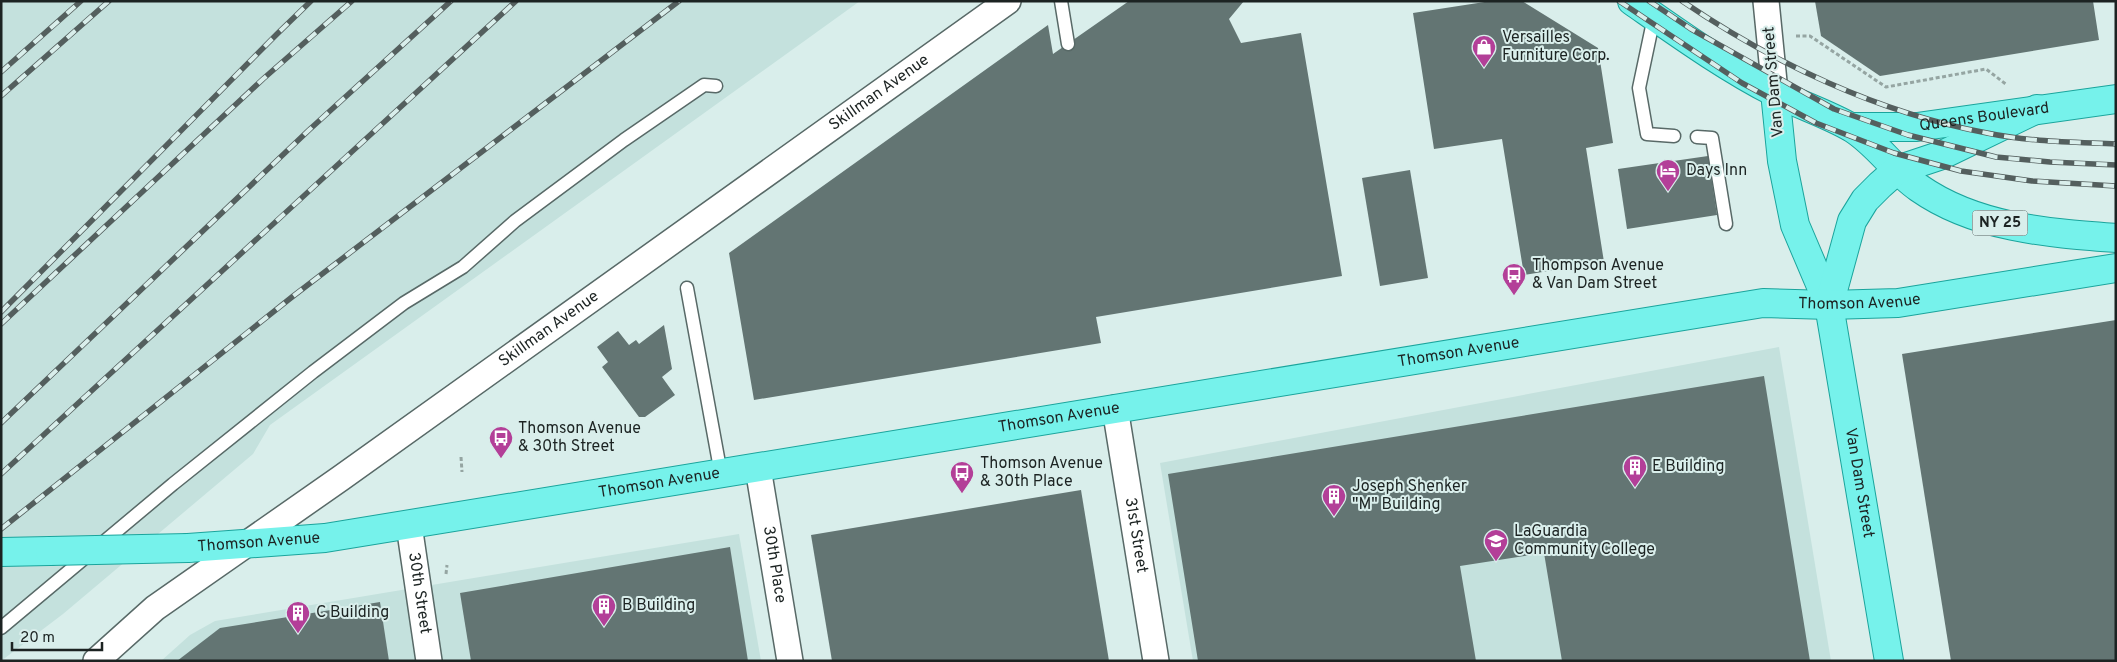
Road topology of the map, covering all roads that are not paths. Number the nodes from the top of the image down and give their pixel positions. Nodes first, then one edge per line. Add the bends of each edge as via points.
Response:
1 (1008, 1) edge
2 (1061, 1) edge
3 (1632, 1) edge
4 (1766, 1) edge
5 (1654, 16) junction
6 (1068, 44) dead end
7 (716, 86) dead end
8 (1775, 92) junction
9 (2116, 99) edge
10 (2037, 109) junction
11 (1851, 127) junction
12 (1674, 136) dead end
13 (1697, 138) dead end
14 (1897, 170) junction
15 (1726, 224) dead end
16 (2116, 238) edge
17 (2116, 268) edge
18 (687, 288) dead end
19 (1829, 305) junction
20 (1115, 408) junction
21 (758, 468) junction
22 (721, 474) junction
23 (409, 524) junction
24 (248, 545) junction
25 (1, 552) edge
26 (1, 628) edge
27 (96, 661) edge
28 (429, 661) edge
29 (790, 661) edge
30 (1156, 661) edge
31 (1889, 661) edge

1 - 24 street, Skillman Avenue
2 - 6 lane
3 - 5 main road, Queens Boulevard / NY 25
4 - 8 street, Van Dam Street
5 - 8 main road, Queens Boulevard / NY 25
5 - 12 lane via 1639,88 1647,134
7 - 26 lane via 704,85 624,140 515,221 463,267 404,303 336,354
8 - 11 main road, Queens Boulevard / NY 25
8 - 19 main road, Van Dam Street via 1782,161 1795,225
9 - 10 main road, Queens Boulevard / NY 25
10 - 11 main road, Queens Boulevard / NY 25 via 1917,127
10 - 14 main road via 1942,154
11 - 14 main road, Queens Boulevard / NY 25 via 1881,151
13 - 15 lane via 1712,138
14 - 16 main road, Queens Boulevard / NY 25 via 1920,189 1944,202 1996,222 2034,230
14 - 19 main road, Van Dam Street via 1865,200 1852,221
17 - 19 main road, Thomson Avenue via 1898,303
18 - 22 lane
19 - 20 main road, Thomson Avenue via 1763,303
19 - 31 main road, Van Dam Street
20 - 21 main road, Thomson Avenue
20 - 30 street, 31st Street
21 - 22 main road, Thomson Avenue
21 - 29 street, 30th Place
22 - 23 main road, Thomson Avenue
23 - 24 main road, Thomson Avenue via 325,538
23 - 28 street, 30th Street
24 - 25 main road, Thomson Avenue, bridge
24 - 27 street, Skillman Avenue via 155,608

